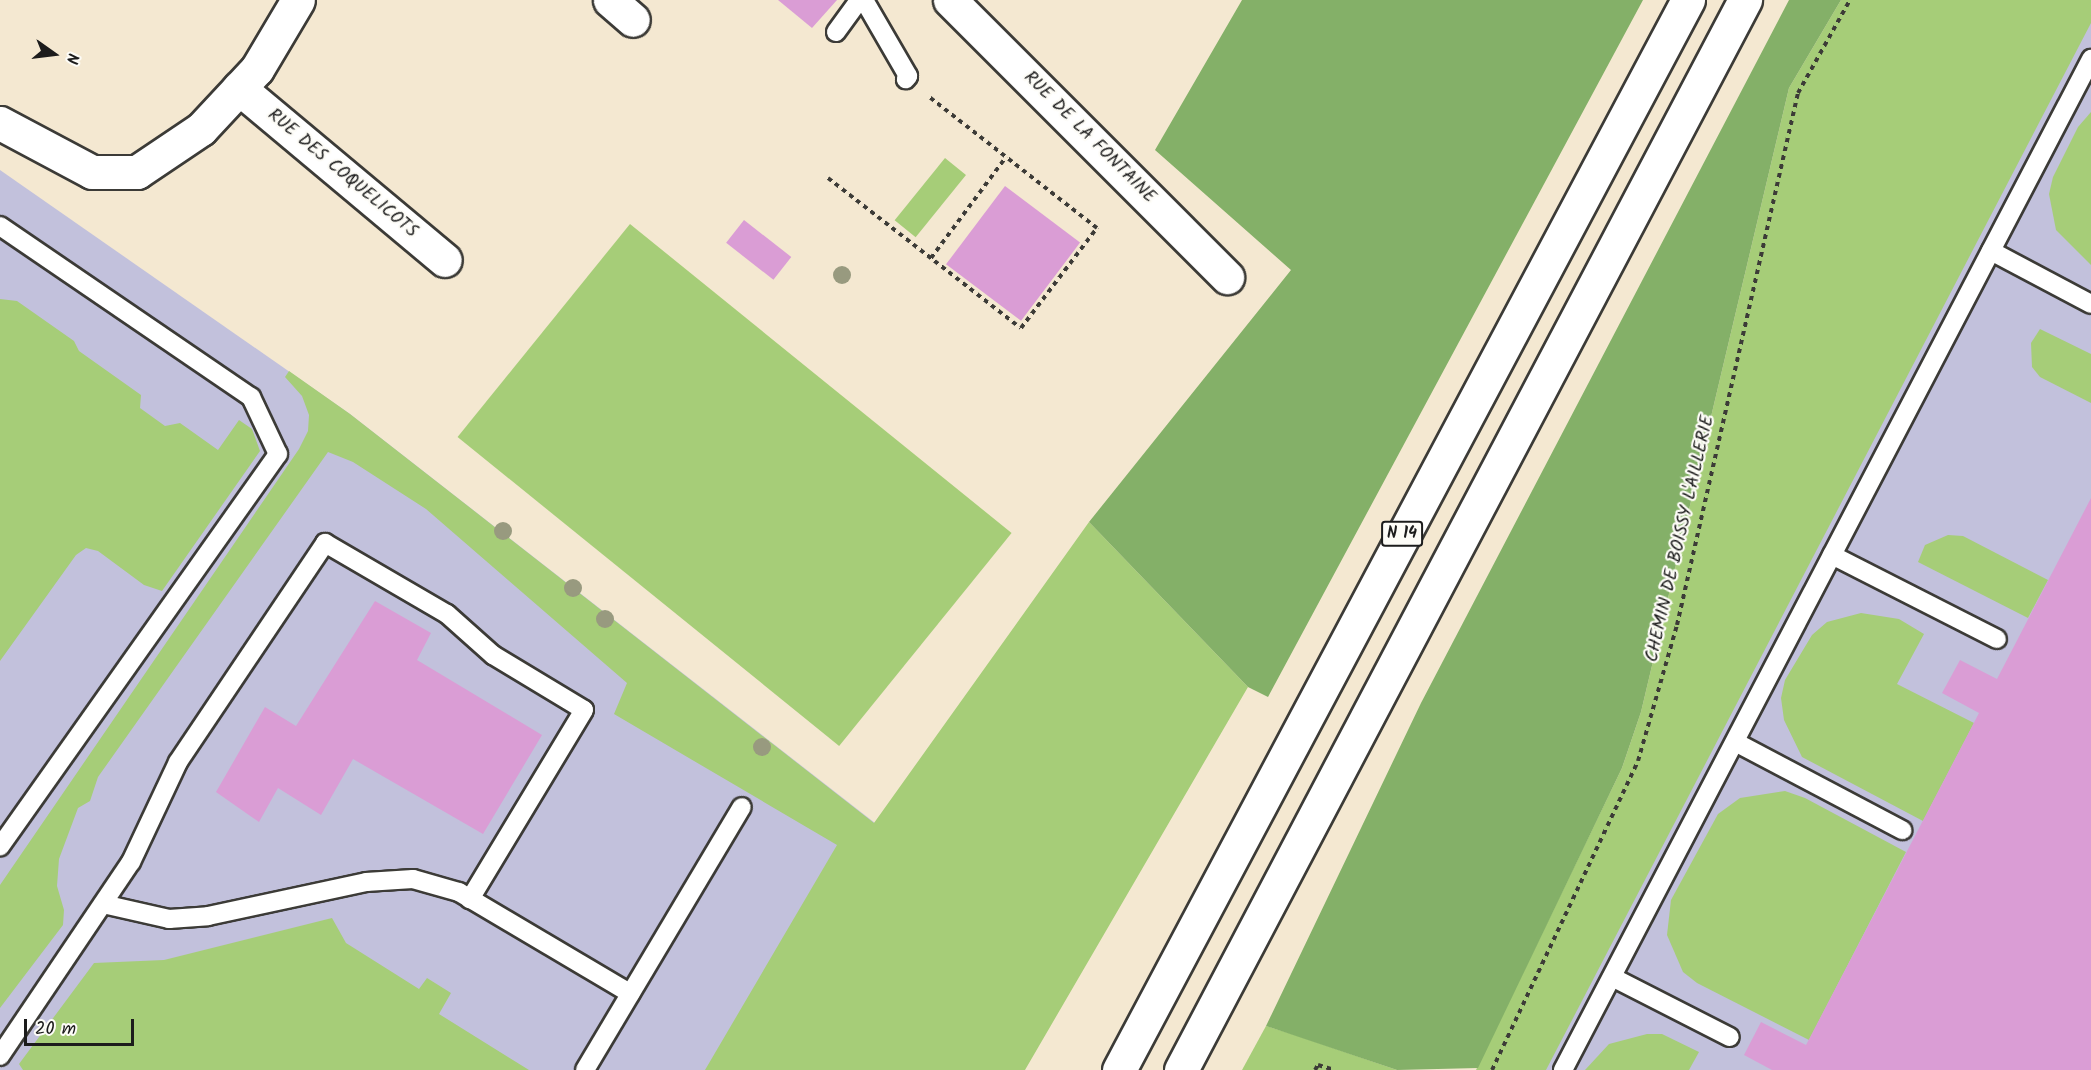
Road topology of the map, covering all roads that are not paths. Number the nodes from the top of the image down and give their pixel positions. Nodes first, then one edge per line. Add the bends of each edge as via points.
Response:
1 (298, 0) edge
2 (862, 0) edge
3 (950, 0) edge
4 (1688, 0) edge
5 (1745, 0) edge
6 (836, 32) dead end
7 (2091, 59) edge
8 (906, 79) road end
9 (239, 88) junction
10 (0, 123) edge
11 (0, 226) edge
12 (1991, 251) junction
13 (445, 260) dead end
14 (1227, 277) dead end
15 (2091, 304) edge
16 (1832, 555) junction
17 (1997, 639) dead end
18 (1737, 743) junction
19 (742, 807) dead end
20 (1902, 830) dead end
21 (0, 846) edge
22 (470, 898) junction
23 (103, 904) junction
24 (1612, 977) junction
25 (630, 993) junction
26 (1730, 1036) dead end
27 (0, 1056) edge
28 (585, 1070) edge
29 (1119, 1070) edge
30 (1181, 1070) edge
31 (1563, 1070) edge

1 - 9 main road via 257,69
2 - 6 lane
2 - 8 lane via 908,76
3 - 14 main road, RUE DE LA FONTAINE
4 - 29 main road, N 14
5 - 30 main road
7 - 12 lane
9 - 10 main road via 201,129 137,172 92,172
9 - 13 main road, RUE DES COQUELICOTS
11 - 21 lane via 251,397 278,454
12 - 15 lane
12 - 16 lane
16 - 17 lane
16 - 18 lane
18 - 20 lane
18 - 24 lane
19 - 25 lane
22 - 23 lane via 439,884 413,879 366,882 208,916 169,919
22 - 23 lane via 584,710 493,655 447,615 325,543 178,762 136,853
22 - 25 lane
23 - 27 lane
24 - 26 lane
24 - 31 lane
25 - 28 lane

